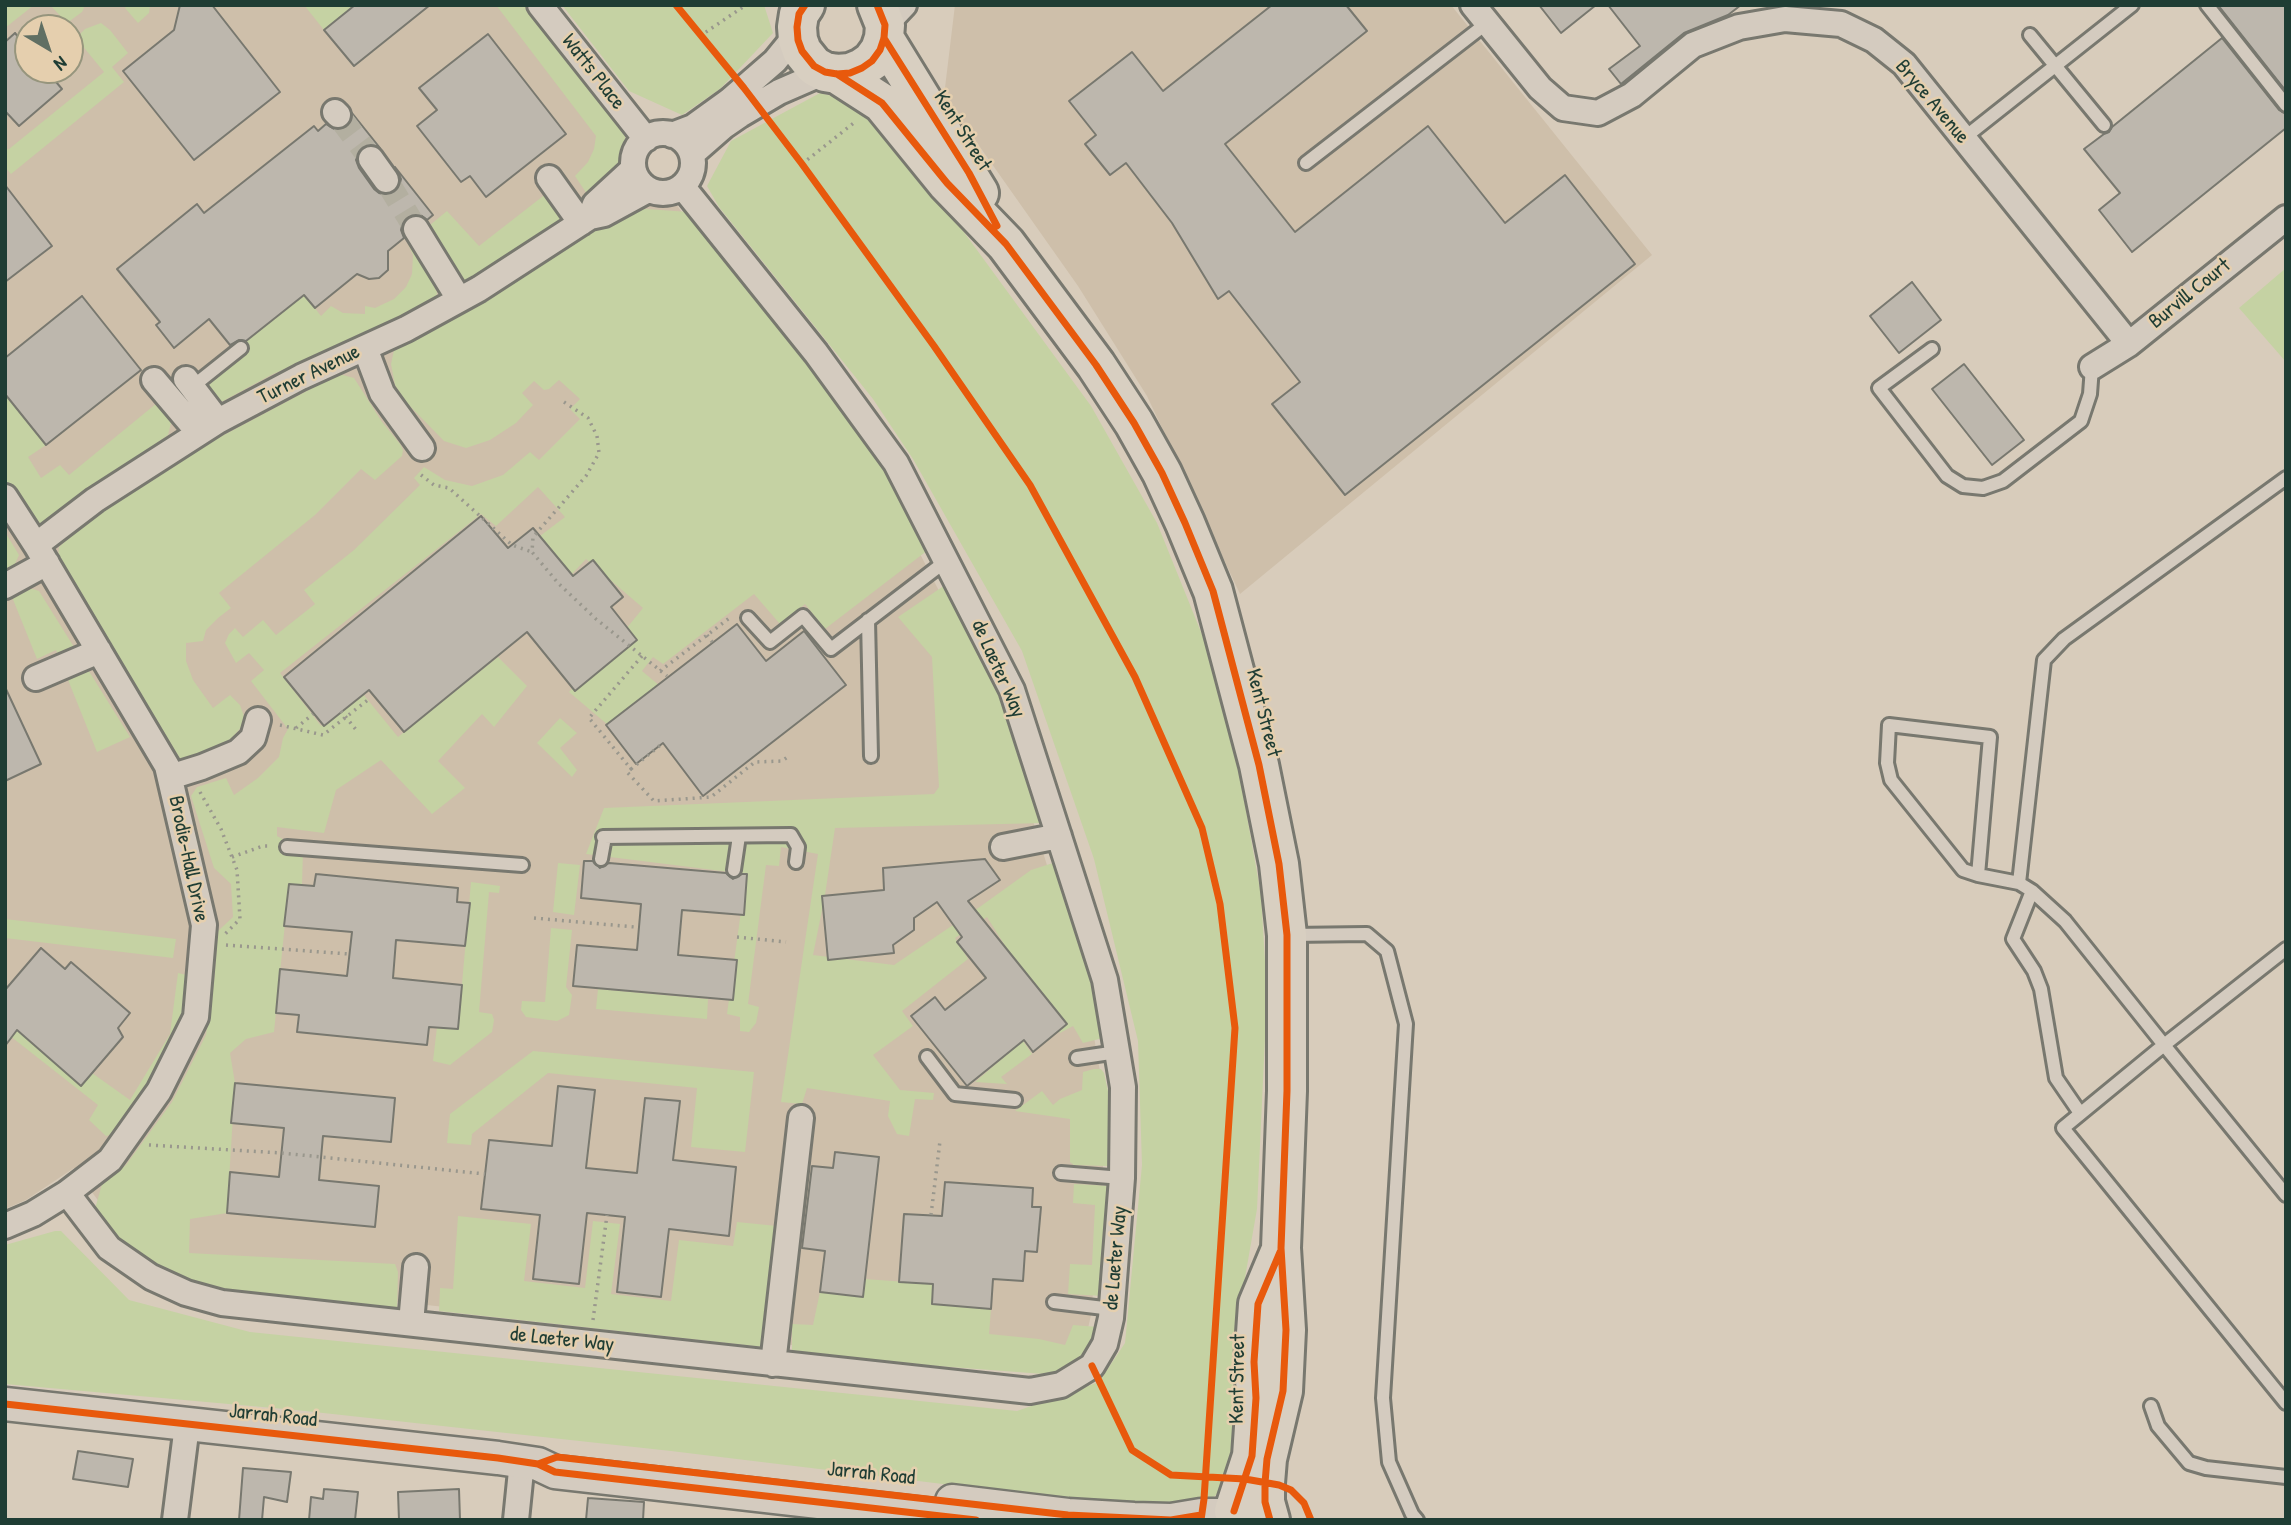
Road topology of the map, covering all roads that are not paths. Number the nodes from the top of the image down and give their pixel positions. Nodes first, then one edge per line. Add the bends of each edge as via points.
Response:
1 (540, 5) edge
2 (2132, 5) edge
3 (2207, 5) edge
4 (1480, 14) edge
5 (798, 16) edge
6 (888, 18) edge
7 (2030, 34) dead end
8 (2056, 66) junction
9 (831, 73) junction
10 (2286, 105) edge
11 (2104, 125) dead end
12 (673, 135) junction
13 (1964, 138) junction
14 (646, 139) junction
15 (692, 154) junction
16 (371, 159) tunnel mouth
17 (1306, 163) dead end
18 (634, 169) junction
19 (549, 178) dead end
20 (386, 180) tunnel mouth
21 (682, 186) junction
22 (648, 190) junction
23 (2286, 218) edge
24 (585, 220) junction
25 (416, 229) tunnel mouth
26 (1006, 244) junction
27 (459, 299) junction
28 (2129, 344) junction
29 (241, 348) dead end
30 (365, 348) junction
31 (1932, 349) dead end
32 (2092, 367) joint
33 (154, 380) dead end
34 (189, 383) joint
35 (209, 427) junction
36 (422, 448) dead end
37 (2286, 478) edge
38 (5, 497) edge
39 (41, 554) junction
40 (946, 562) junction
41 (5, 586) edge
42 (748, 618) road end
43 (868, 620) junction
44 (99, 651) junction
45 (36, 678) dead end
46 (258, 720) road end
47 (871, 756) dead end
48 (170, 777) junction
49 (739, 836) junction
50 (1059, 836) junction
51 (287, 846) road end
52 (1003, 847) dead end
53 (601, 859) dead end
54 (796, 862) dead end
55 (522, 865) dead end
56 (734, 870) dead end
57 (1978, 875) junction
58 (2019, 883) junction
59 (2032, 891) junction
60 (1287, 935) junction
61 (2286, 950) edge
62 (2164, 1045) junction
63 (1117, 1052) junction
64 (927, 1058) dead end
65 (1077, 1058) dead end
66 (1015, 1100) dead end
67 (2080, 1113) junction
68 (801, 1118) dead end
69 (1061, 1173) dead end
70 (1122, 1178) junction
71 (68, 1192) junction
72 (2286, 1195) edge
73 (5, 1226) edge
74 (1281, 1248) junction
75 (416, 1267) dead end
76 (1054, 1302) dead end
77 (1112, 1310) junction
78 (411, 1323) junction
79 (773, 1364) junction
80 (2286, 1403) edge
81 (5, 1404) edge
82 (2151, 1406) dead end
83 (187, 1425) junction
84 (530, 1463) junction
85 (2286, 1477) edge
86 (1228, 1515) edge
87 (175, 1520) edge
88 (516, 1520) edge
89 (976, 1520) edge
90 (1270, 1520) edge
91 (1418, 1520) edge

1 - 14 street, Watts Place
2 - 8 lane
3 - 10 lane
4 - 13 street, Bryce Avenue via 1540,88 1563,108 1598,113 1632,95 1693,45 1739,27 1785,19 1841,24 1874,40 1904,64
4 - 17 lane
5 - 9 main road, Kent Street via 799,46 805,57
5 - 12 street via 775,61 702,121
6 - 9 main road via 877,56 868,65 850,73
6 - 26 main road, Kent Street via 910,82 969,173
7 - 8 lane
8 - 11 lane
8 - 13 lane
9 - 15 street via 779,92 724,126
9 - 26 main road, Kent Street via 882,103 947,183
12 - 14 street
12 - 15 street
13 - 28 street, Bryce Avenue
14 - 18 street via 635,152
15 - 21 street via 692,171
16 - 20 street
18 - 22 street
18 - 24 street, Turner Avenue via 595,204
19 - 24 street
21 - 22 street via 666,193
21 - 40 street, de Laeter Way via 816,353 896,463
22 - 24 street, Turner Avenue
23 - 28 street, Burvill Court
24 - 27 street, Turner Avenue
25 - 27 street
26 - 60 main road, Kent Street via 1111,388 1162,473 1213,591 1259,765 1279,864
27 - 30 street, Turner Avenue
28 - 32 street, Burvill Court
29 - 34 lane
30 - 35 street, Turner Avenue
30 - 36 street via 382,393
31 - 32 lane via 1879,388 1947,475 1963,486 1983,488 2003,481 2081,421
33 - 35 street
34 - 35 street
35 - 39 street, Turner Avenue via 95,500
37 - 58 lane via 2064,639 2044,660
38 - 39 street, Brodie-Hall Drive
39 - 41 street, Turner Avenue
39 - 44 street, Brodie-Hall Drive
40 - 43 lane
40 - 50 street, de Laeter Way via 1012,690
42 - 43 lane via 770,642 803,616 831,649
43 - 47 lane
44 - 45 street
44 - 48 street, Brodie-Hall Drive
46 - 48 street via 253,738 238,752
48 - 71 street, Brodie-Hall Drive via 204,925 196,1017 159,1091 110,1160
49 - 53 lane via 604,837
49 - 54 lane via 790,835 798,847
49 - 56 lane
50 - 52 street
50 - 63 street, de Laeter Way via 1105,980
51 - 55 lane
57 - 57 lane via 1963,870 1891,780 1889,725 1990,737
57 - 58 lane
58 - 59 lane
59 - 62 lane via 2065,921
59 - 67 lane via 2013,939 2041,989 2056,1078
60 - 74 main road, Kent Street
60 - 91 lane via 1367,934 1387,951 1406,1024 1383,1398 1389,1462
61 - 62 lane
62 - 67 lane
62 - 72 lane
63 - 65 lane
63 - 70 street, de Laeter Way via 1123,1087
64 - 66 lane via 956,1094
67 - 80 lane via 2063,1128
68 - 79 street
69 - 70 lane
70 - 77 street, de Laeter Way
71 - 73 street, Brodie-Hall Drive
71 - 78 street, de Laeter Way via 109,1248 151,1277 186,1293 222,1303
74 - 86 main road, Kent Street via 1258,1304 1252,1456
74 - 90 main road, Kent Street via 1286,1330 1283,1391 1267,1459 1265,1502
75 - 78 street
76 - 77 lane
77 - 79 street, de Laeter Way via 1105,1344 1092,1366 1061,1385 1030,1391
78 - 79 street, de Laeter Way
81 - 83 street, Jarrah Road
82 - 85 lane via 2158,1426 2189,1463
83 - 84 street, Jarrah Road
83 - 87 street
84 - 86 street, Jarrah Road via 557,1457 1068,1515 1146,1520
84 - 88 street
84 - 89 street, Jarrah Road via 555,1472
86 - 90 main road via 1255,1509

